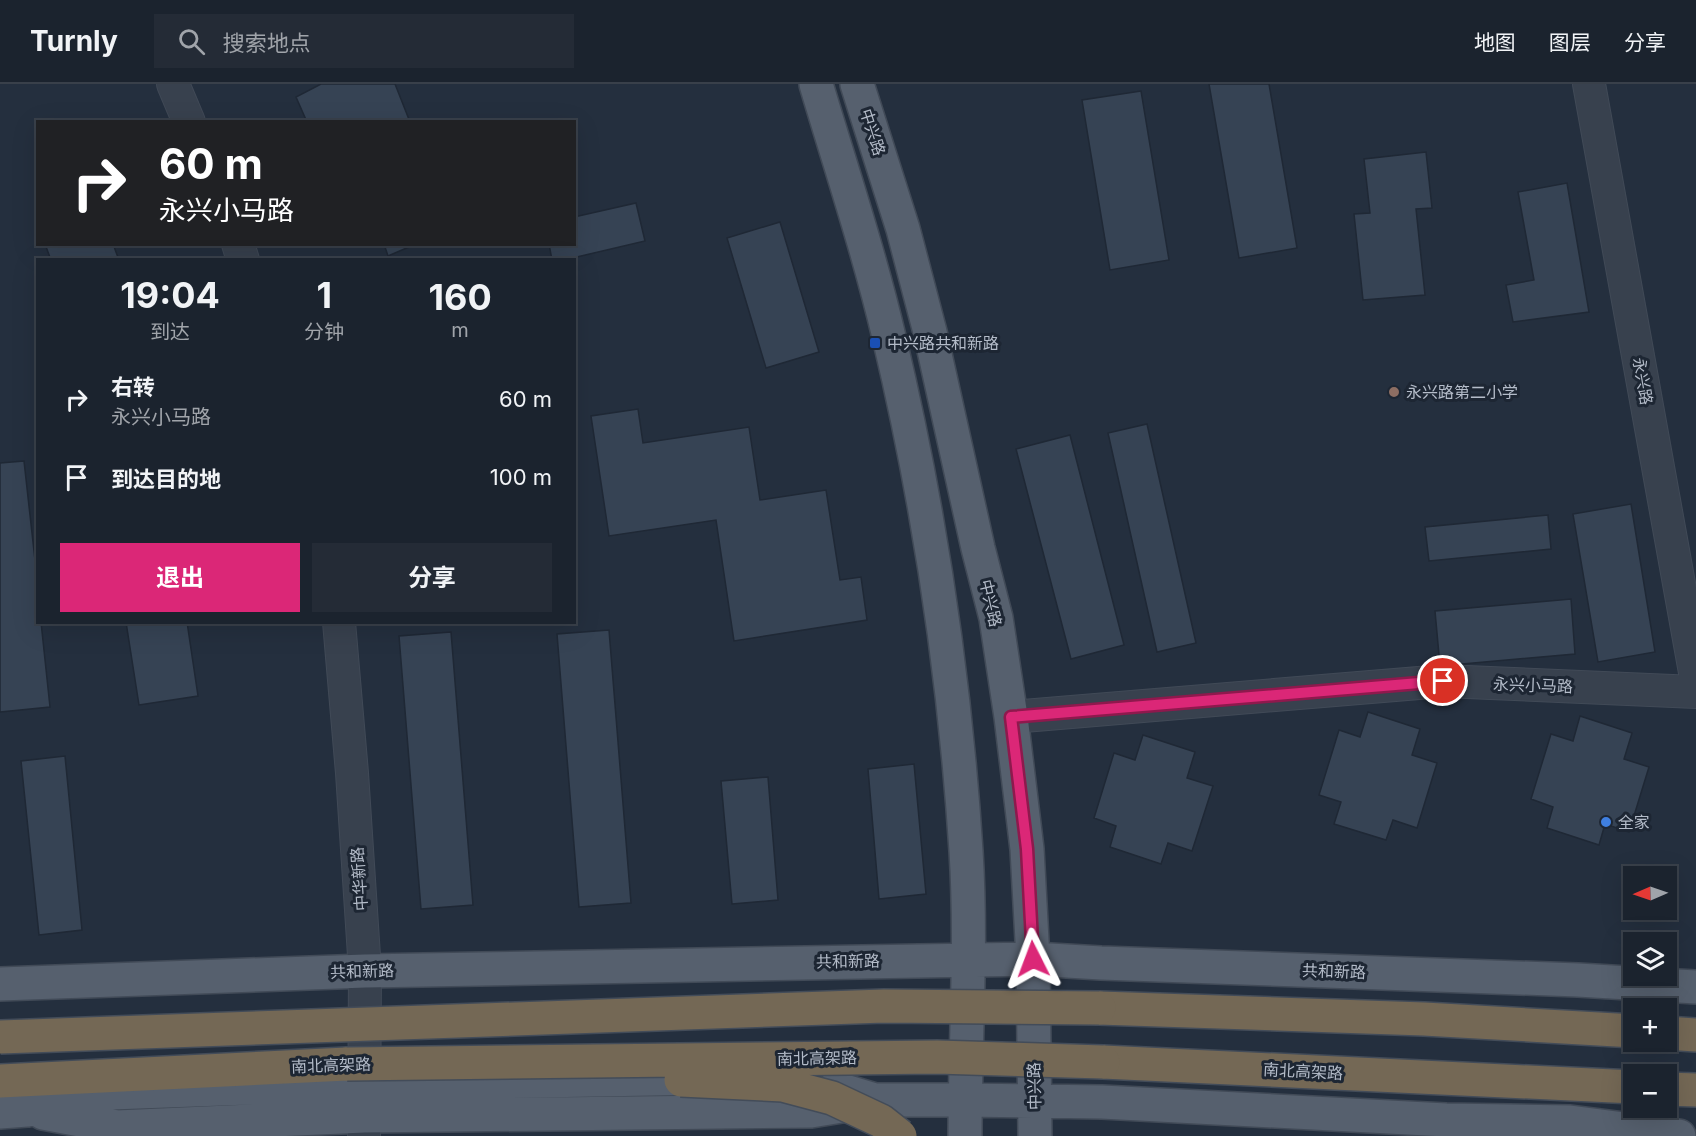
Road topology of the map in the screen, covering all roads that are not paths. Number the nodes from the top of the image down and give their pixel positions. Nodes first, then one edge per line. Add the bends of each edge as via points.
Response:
1 (173, 84) edge
2 (816, 84) edge
3 (857, 84) edge
4 (1589, 84) edge
5 (188, 120) edge
6 (339, 624) edge
7 (1696, 678) edge
8 (1696, 692) edge
9 (1011, 717) junction
10 (969, 959) junction
11 (1033, 959) junction
12 (364, 971) junction
13 (0, 984) edge
14 (1696, 987) edge
15 (1623, 1030) edge
16 (1677, 1034) edge
17 (1696, 1035) edge
18 (0, 1037) edge
19 (355, 1074) junction
20 (0, 1082) edge
21 (1623, 1086) edge
22 (1677, 1089) edge
23 (1696, 1090) edge
24 (965, 1100) junction
25 (1034, 1100) junction
26 (875, 1101) junction
27 (14, 1111) edge
28 (364, 1126) edge
29 (900, 1136) edge
30 (965, 1136) edge
31 (1035, 1136) edge
32 (1678, 1136) edge

1 - 5 street
2 - 10 main road via 887,330 933,558 958,751
3 - 9 main road, 中兴路 via 903,229 930,332 996,618
4 - 7 street, 永兴路
6 - 12 street, 中华新路
8 - 9 street, 永兴小马路 via 1443,681
9 - 11 main road, 中兴路 via 1027,849
10 - 11 main road, 共和新路
10 - 12 main road, 共和新路
10 - 24 main road
11 - 14 main road, 共和新路
11 - 25 main road, 中兴路
12 - 13 main road, 共和新路
12 - 19 street, 中华新路
15 - 18 highway, bridge via 1377,1017 885,1006
16 - 17 highway
19 - 20 highway, 南北高架路
19 - 21 highway, 南北高架路, bridge via 937,1057
19 - 26 main road via 795,1076
19 - 27 main road via 111,1093
19 - 28 street, 中华新路
19 - 29 highway, bridge via 783,1085 832,1098 881,1121
22 - 23 highway
24 - 25 main road
24 - 26 main road
24 - 30 main road
25 - 31 main road, 中兴路
25 - 32 main road via 1446,1120 1570,1122
26 - 28 main road via 811,1111
27 - 28 main road via 117,1127

